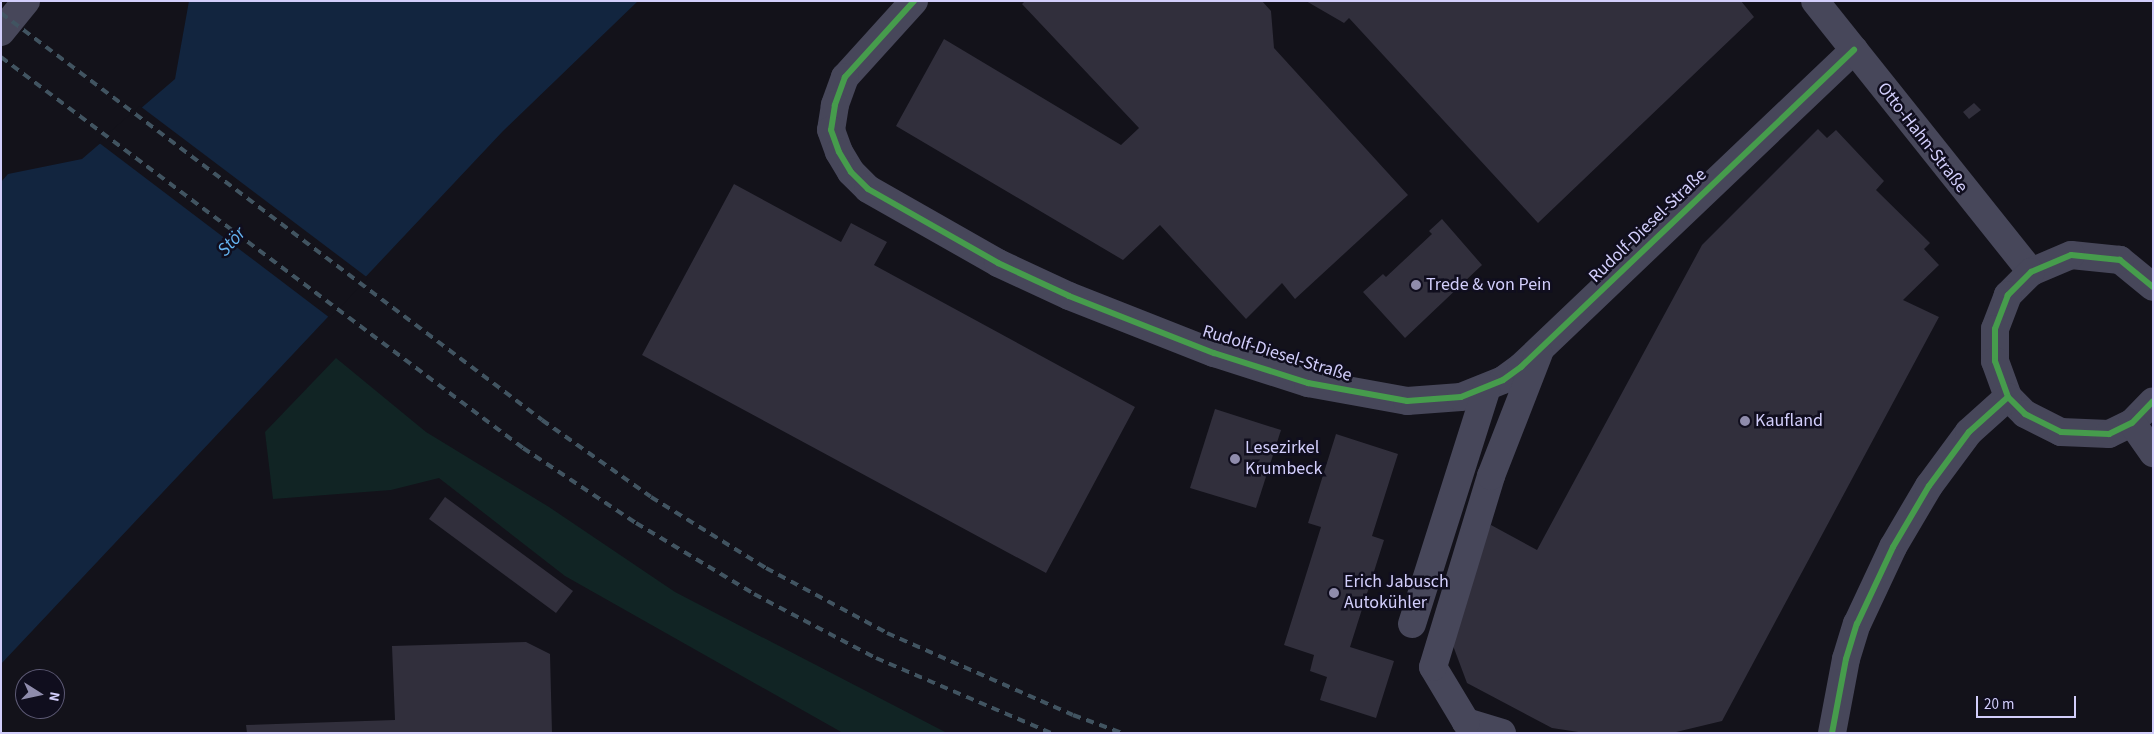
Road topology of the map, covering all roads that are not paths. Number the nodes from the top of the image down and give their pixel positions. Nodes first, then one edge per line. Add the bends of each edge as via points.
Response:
1 (26, 1) edge
2 (914, 1) edge
3 (1815, 1) edge
4 (1, 32) edge
5 (1854, 50) junction
6 (2030, 272) junction
7 (2148, 275) edge
8 (1539, 351) junction
9 (1487, 388) junction
10 (2008, 397) junction
11 (2153, 401) edge
12 (2132, 423) junction
13 (2153, 453) edge
14 (1412, 624) dead end
15 (1502, 733) edge
16 (1832, 733) edge

1 - 4 street
2 - 9 street, Rudolf-Diesel-Straße via 845,77 831,130 850,172 868,189 1030,280 1214,353 1344,392 1416,401 1461,397
3 - 5 street, Otto-Hahn-Straße
5 - 6 street, Otto-Hahn-Straße
5 - 8 street, Rudolf-Diesel-Straße
6 - 7 street via 2071,255 2103,256
6 - 10 street via 2008,295 1995,329 1995,361
8 - 9 street, Rudolf-Diesel-Straße via 1503,380
8 - 15 street via 1491,476 1433,667 1466,722
9 - 14 street
10 - 12 street via 2025,414 2061,432 2109,434
10 - 16 street via 1969,432 1928,486 1893,547 1857,624
11 - 12 street
12 - 13 street

